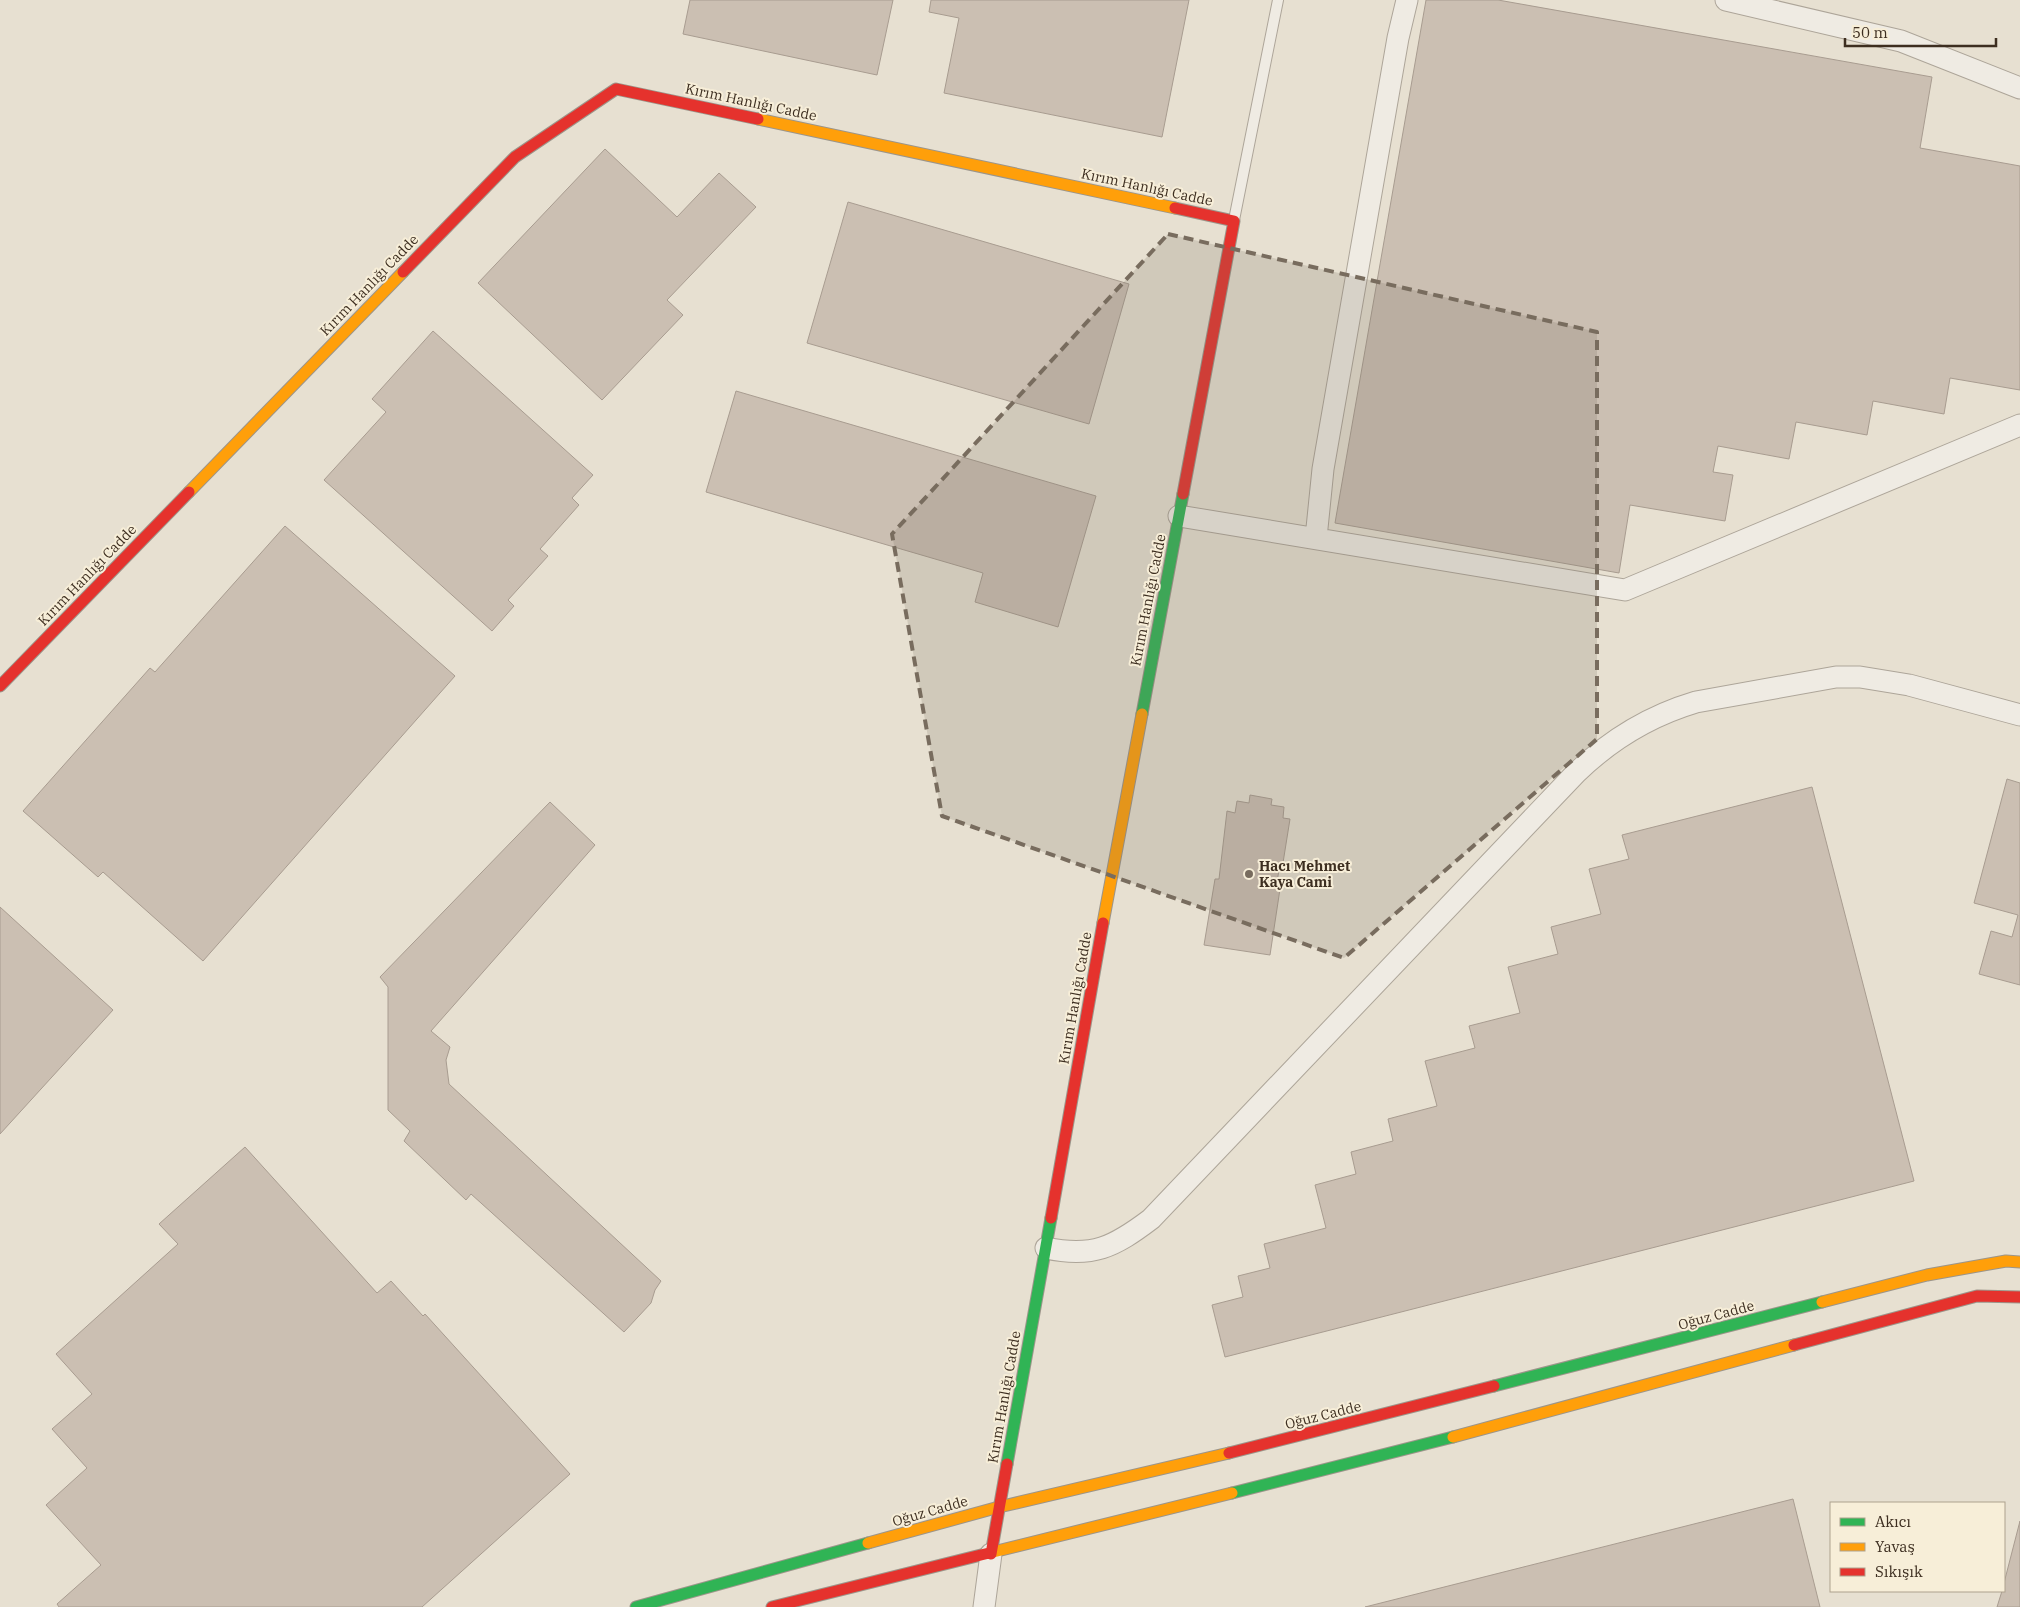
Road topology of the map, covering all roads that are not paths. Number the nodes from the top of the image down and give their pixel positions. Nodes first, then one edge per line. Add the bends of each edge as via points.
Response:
1 (1278, 0) edge
2 (1408, 0) edge
3 (1726, 0) edge
4 (2020, 88) edge
5 (1234, 221) junction
6 (2020, 425) edge
7 (1179, 516) junction
8 (1316, 538) junction
9 (0, 686) edge
10 (2020, 715) edge
11 (1046, 1248) junction
12 (2020, 1262) edge
13 (2020, 1297) edge
14 (999, 1507) junction
15 (991, 1554) junction
16 (636, 1607) edge
17 (772, 1607) edge
18 (984, 1607) edge

1 - 5 lane
2 - 8 street via 1398,38 1325,459
3 - 4 street via 1901,41
5 - 7 street, Kırım Hanlığı Cadde
5 - 9 street, Kırım Hanlığı Cadde via 616,89 514,157
6 - 8 street via 1625,590
7 - 8 street
7 - 11 street, Kırım Hanlığı Cadde
10 - 11 street via 1909,685 1860,677 1836,677 1696,702 1640,724 1595,754 1576,773 1151,1219 1100,1249 1073,1252
11 - 14 street, Kırım Hanlığı Cadde
12 - 14 street, Oğuz Cadde via 2006,1261 1927,1275 1278,1442
13 - 15 street via 1977,1296 1388,1454
14 - 15 street, Kırım Hanlığı Cadde
14 - 16 street, Oğuz Cadde
15 - 17 street
15 - 18 street

